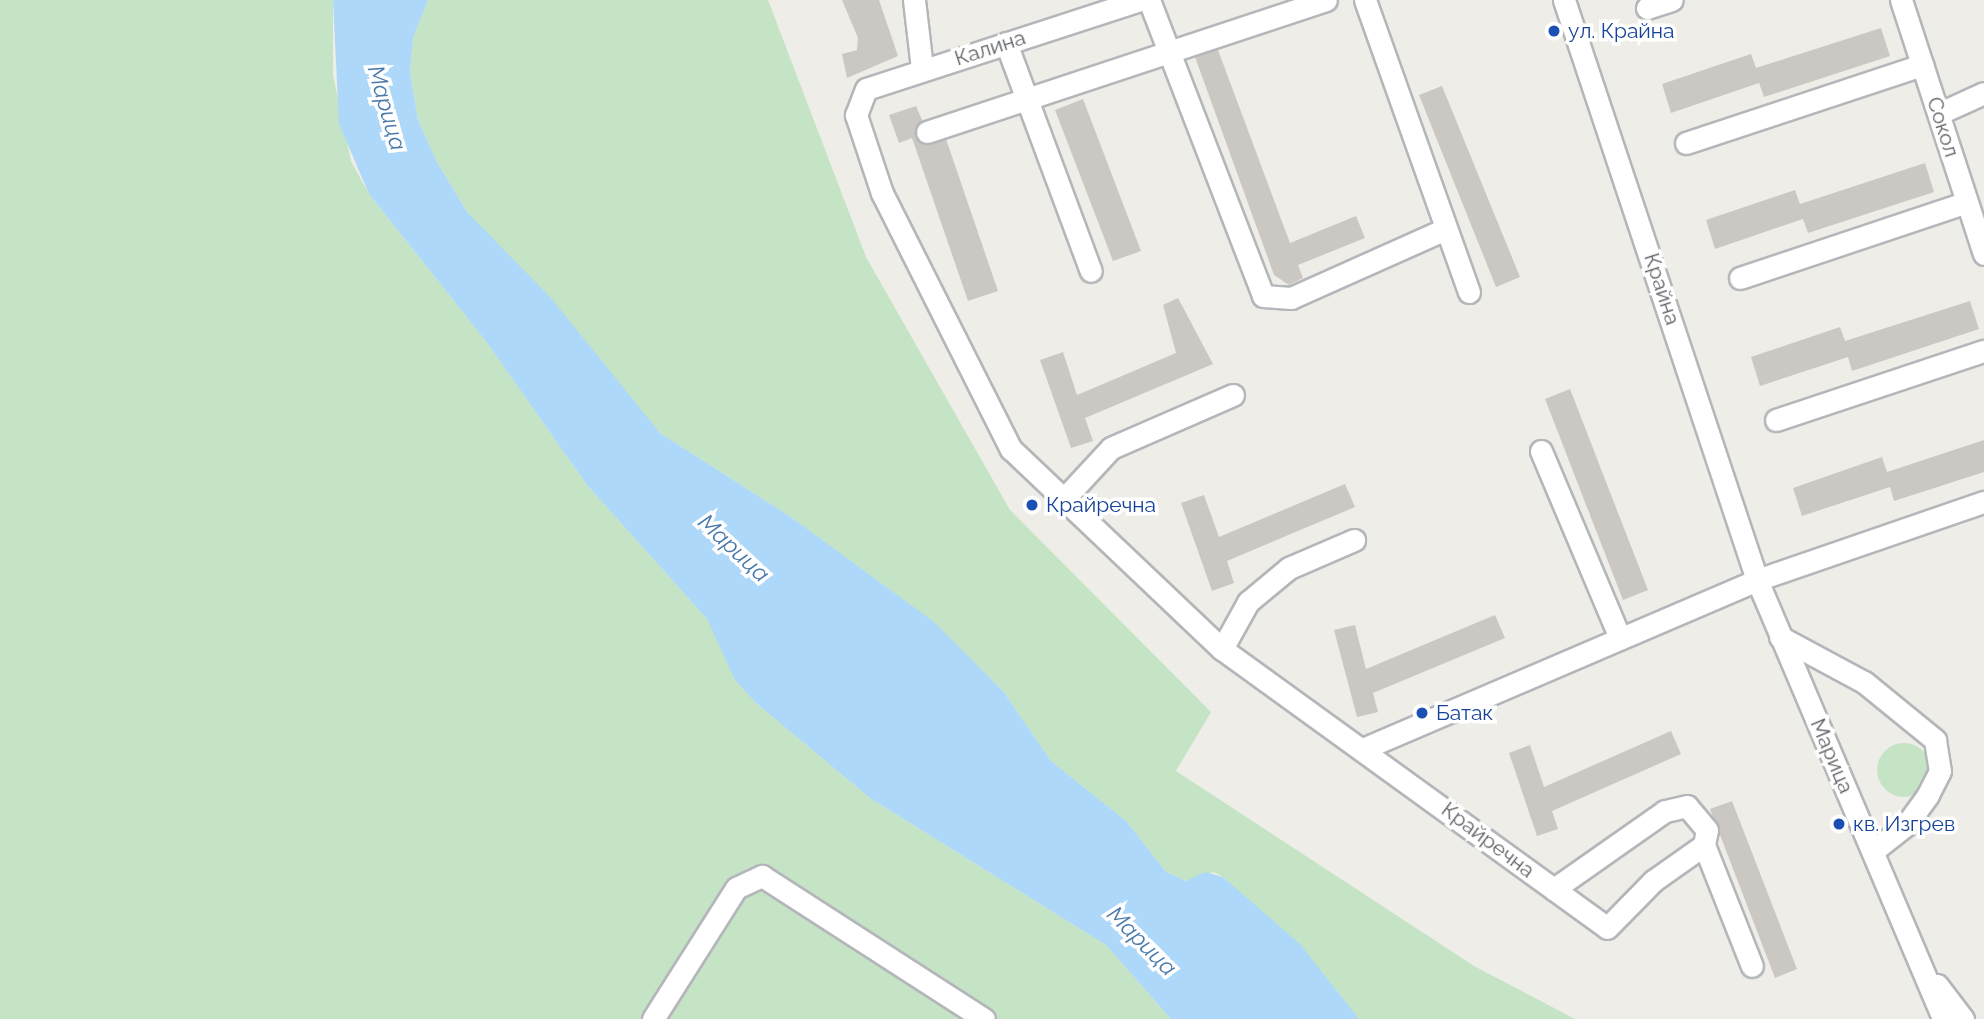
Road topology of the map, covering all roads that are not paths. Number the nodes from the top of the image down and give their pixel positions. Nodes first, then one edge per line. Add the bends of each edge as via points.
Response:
1 (914, 0) edge
2 (1140, 0) edge
3 (1149, 0) edge
4 (1326, 0) edge
5 (1365, 0) edge
6 (1564, 0) edge
7 (1671, 0) edge
8 (1901, 0) edge
9 (1647, 8) dead end
10 (1006, 43) junction
11 (1169, 52) junction
12 (1923, 65) junction
13 (922, 68) junction
14 (1984, 93) edge
15 (1027, 100) junction
16 (1940, 113) junction
17 (856, 115) joint
18 (927, 132) dead end
19 (1686, 143) dead end
20 (1967, 202) junction
21 (1443, 230) junction
22 (1984, 254) edge
23 (1091, 271) dead end
24 (1740, 278) dead end
25 (1469, 292) dead end
26 (1984, 351) edge
27 (1233, 395) dead end
28 (1776, 420) dead end
29 (1541, 450) dead end
30 (1062, 501) junction
31 (1984, 502) edge
32 (1354, 540) dead end
33 (1757, 579) junction
34 (1780, 637) junction
35 (1620, 638) junction
36 (1222, 649) junction
37 (1364, 748) junction
38 (1704, 845) junction
39 (1873, 851) junction
40 (1554, 889) junction
41 (1752, 966) dead end
42 (1926, 969) junction
43 (653, 1019) edge
44 (984, 1019) edge
45 (1943, 1019) edge
46 (1963, 1019) edge

1 - 13 street
2 - 10 street, Калина
3 - 11 street
4 - 11 street
5 - 21 street
6 - 33 street, Крайна
7 - 9 street
8 - 12 street, Сокол
10 - 13 street, Калина
10 - 15 street
11 - 15 street
11 - 21 street via 1263,296 1280,302
12 - 16 street, Сокол
12 - 19 street
13 - 17 street, Калина via 866,89
14 - 16 street
15 - 18 street
15 - 23 street
16 - 20 street, Сокол
17 - 30 street, Крайречна via 882,193 1012,449
20 - 22 street, Сокол
20 - 24 street
21 - 25 street
26 - 28 street
27 - 30 street via 1111,448
29 - 35 street
30 - 36 street, Крайречна
31 - 33 street
32 - 36 street via 1289,568 1248,602
33 - 34 street, Марица
33 - 35 street
34 - 39 street, Марица
34 - 39 street via 1864,682 1934,740 1940,771 1928,795 1906,825
35 - 37 street
36 - 37 street, Крайречна
37 - 40 street, Крайречна
38 - 40 street, Крайречна via 1653,881 1607,928
38 - 40 street via 1707,830 1698,814 1687,806 1665,811
38 - 41 street
39 - 42 street, Марица
42 - 45 street, Марица
42 - 46 street, Марица
43 - 44 street via 736,888 762,876

